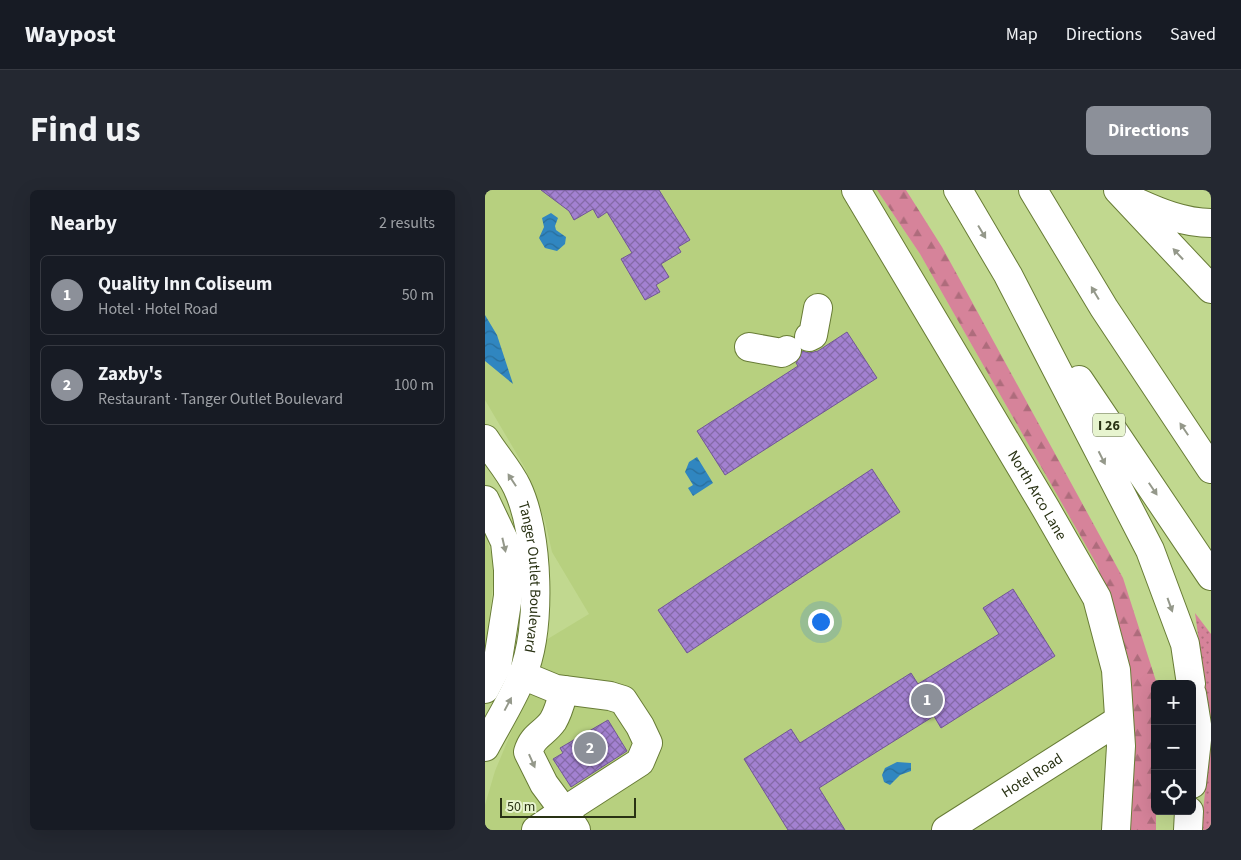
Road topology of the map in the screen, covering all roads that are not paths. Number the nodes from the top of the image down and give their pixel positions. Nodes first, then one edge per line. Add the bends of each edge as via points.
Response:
1 (857, 190) edge
2 (958, 190) edge
3 (1033, 190) edge
4 (1121, 194) edge
5 (1211, 223) edge
6 (1008, 275) junction
7 (1211, 289) edge
8 (818, 308) dead end
9 (749, 347) dead end
10 (485, 439) edge
11 (1211, 469) edge
12 (485, 500) edge
13 (1211, 576) edge
14 (522, 675) junction
15 (1190, 680) edge
16 (485, 689) edge
17 (564, 690) junction
18 (1196, 719) edge
19 (1119, 720) junction
20 (485, 747) edge
21 (1194, 770) edge
22 (1189, 815) edge
23 (570, 821) edge
24 (536, 830) edge
25 (946, 830) edge
26 (1116, 830) edge
27 (1187, 830) edge

1 - 19 main road, North Arco Lane via 1097,598 1116,670
2 -> 6 main road, I 26
11 -> 3 main road via 1104,308
4 - 5 main road via 1159,213 1187,221
7 -> 4 main road
6 -> 13 main road, I 26
6 -> 15 main road via 1150,550 1185,644
8 - 9 main road via 813,334 781,353
14 -> 10 main road, Tanger Outlet Boulevard via 531,642 535,600 532,537 517,486
12 -> 16 main road, Tanger Outlet Boulevard via 505,542 508,570 508,596 497,666
14 - 17 main road
20 -> 14 main road, Tanger Outlet Boulevard
17 -> 23 main road via 552,723 531,742 528,752 544,784
17 - 23 main road via 623,700 648,743 640,762
18 - 21 main road via 1198,731
19 - 25 main road, Hotel Road
19 - 26 main road, North Arco Lane via 1121,746
22 - 27 main road
23 - 24 main road

